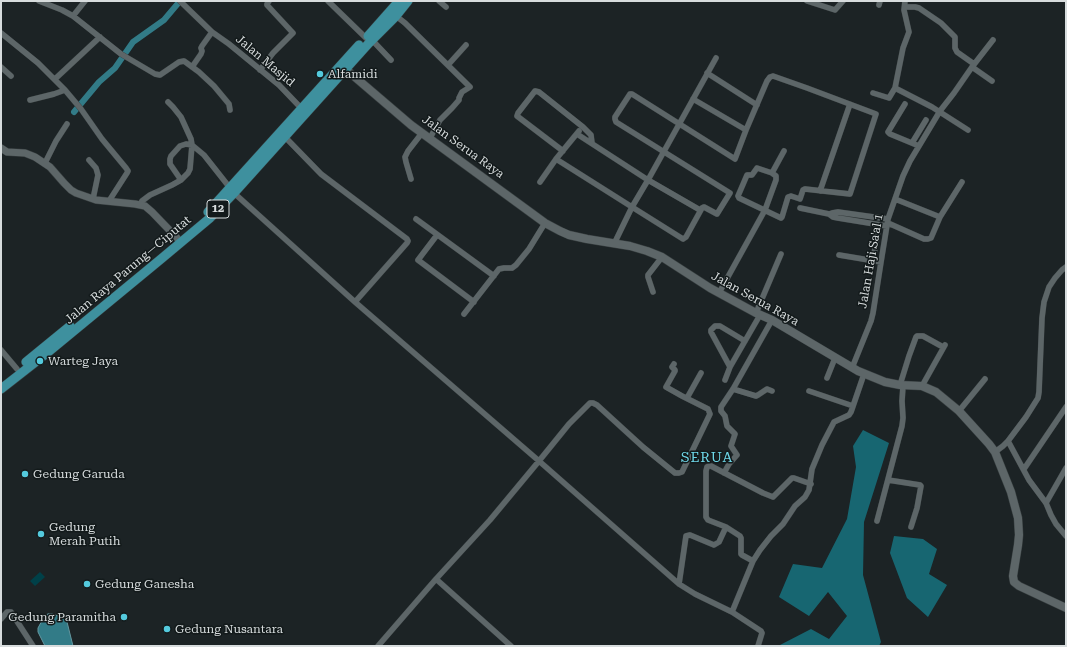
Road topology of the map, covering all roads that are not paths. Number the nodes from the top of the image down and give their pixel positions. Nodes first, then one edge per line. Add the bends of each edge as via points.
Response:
1 (39, 1) edge
2 (85, 1) edge
3 (269, 1) edge
4 (328, 1) edge
5 (399, 1) edge
6 (408, 1) edge
7 (439, 1) edge
8 (807, 1) edge
9 (843, 1) edge
10 (182, 2) edge
11 (905, 4) edge
12 (446, 7) dead end
13 (73, 16) junction
14 (396, 16) junction
15 (212, 32) junction
16 (1, 33) edge
17 (100, 37) junction
18 (369, 39) junction
19 (993, 40) dead end
20 (466, 44) dead end
21 (716, 58) dead end
22 (391, 60) dead end
23 (448, 65) junction
24 (973, 65) junction
25 (1, 67) edge
26 (192, 67) junction
27 (343, 67) junction
28 (260, 70) junction
29 (707, 74) junction
30 (11, 76) dead end
31 (54, 79) junction
32 (992, 81) dead end
33 (895, 88) junction
34 (65, 90) junction
35 (873, 92) dead end
36 (693, 99) junction
37 (30, 100) dead end
38 (168, 102) dead end
39 (850, 104) junction
40 (905, 104) dead end
41 (756, 105) junction
42 (302, 108) junction
43 (230, 110) dead end
44 (940, 111) junction
45 (926, 120) dead end
46 (67, 124) dead end
47 (679, 124) junction
48 (583, 127) junction
49 (746, 130) junction
50 (968, 130) dead end
51 (422, 133) junction
52 (577, 134) junction
53 (285, 137) junction
54 (430, 138) junction
55 (592, 144) junction
56 (912, 144) junction
57 (192, 146) junction
58 (919, 146) junction
59 (1, 148) edge
60 (563, 151) junction
61 (784, 151) dead end
62 (663, 152) junction
63 (556, 159) junction
64 (89, 160) dead end
65 (45, 163) junction
66 (772, 173) junction
67 (411, 179) dead end
68 (181, 180) junction
69 (648, 180) junction
70 (540, 182) dead end
71 (962, 182) dead end
72 (231, 191) junction
73 (820, 191) junction
74 (93, 199) junction
75 (895, 199) junction
76 (109, 201) junction
77 (140, 205) junction
78 (632, 207) junction
79 (800, 208) dead end
80 (700, 210) junction
81 (765, 210) junction
82 (829, 214) junction
83 (940, 217) junction
84 (416, 219) dead end
85 (888, 222) junction
86 (545, 223) junction
87 (879, 225) junction
88 (437, 235) junction
89 (177, 238) junction
90 (614, 244) junction
91 (781, 254) dead end
92 (839, 255) dead end
93 (662, 257) junction
94 (873, 260) junction
95 (880, 262) junction
96 (1066, 266) edge
97 (494, 276) junction
98 (653, 292) dead end
99 (719, 293) junction
100 (356, 302) junction
101 (474, 302) junction
102 (464, 314) dead end
103 (758, 314) junction
104 (772, 320) junction
105 (744, 341) junction
106 (1, 350) edge
107 (835, 358) junction
108 (674, 364) dead end
109 (730, 367) junction
110 (852, 368) junction
111 (17, 369) junction
112 (700, 373) dead end
113 (864, 374) junction
114 (827, 378) dead end
115 (985, 379) dead end
116 (725, 380) dead end
117 (1, 382) edge
118 (902, 385) junction
119 (922, 386) junction
120 (1, 389) edge
121 (733, 389) junction
122 (772, 391) dead end
123 (810, 392) dead end
124 (687, 398) junction
125 (853, 406) junction
126 (1066, 408) edge
127 (721, 410) junction
128 (710, 411) junction
129 (959, 412) junction
130 (1008, 441) junction
131 (994, 452) junction
132 (539, 461) junction
133 (1066, 468) edge
134 (1024, 469) junction
135 (724, 473) junction
136 (888, 480) junction
137 (811, 484) junction
138 (1046, 504) junction
139 (877, 521) dead end
140 (726, 527) junction
141 (911, 527) dead end
142 (1065, 533) edge
143 (753, 560) junction
144 (436, 579) junction
145 (679, 584) junction
146 (1066, 608) edge
147 (732, 612) junction
148 (1, 619) edge
149 (30, 644) edge
150 (378, 646) edge
151 (511, 646) edge
152 (758, 646) edge

1 - 13 street
2 - 13 street
3 - 28 street via 267,6 293,33
4 - 18 street
5 - 18 highway, Jalan Raya Parung—Ciputat / 12
6 - 14 highway, Jalan Raya Parung—Ciputat / 12
7 - 12 street
8 - 9 street via 835,10
10 - 15 street, Jalan Masjid
11 - 24 street via 920,8 941,23 955,37 957,52
11 - 33 street via 909,32
13 - 17 street
14 - 18 highway, Jalan Raya Parung—Ciputat / 12
14 - 23 street
15 - 26 street
15 - 28 street, Jalan Masjid
16 - 31 street
17 - 26 street via 121,54 158,75 179,62
17 - 31 street
18 - 22 street
18 - 27 highway, Jalan Raya Parung—Ciputat / 12
19 - 24 street, Jalan Haji Sa'al 1
20 - 23 street
21 - 29 street
23 - 54 street via 470,87 462,92 459,100 440,120
24 - 32 street
24 - 44 street, Jalan Haji Sa'al 1
25 - 30 street
26 - 43 street via 214,86 229,104
27 - 42 highway, Jalan Raya Parung—Ciputat / 12
27 - 51 main road, Jalan Serua Raya
27 - 53 highway, Jalan Raya Parung—Ciputat / 12
28 - 42 street, Jalan Masjid
29 - 36 street
29 - 41 street
31 - 34 street
33 - 35 street via 889,98
33 - 44 street
34 - 37 street
34 - 76 street via 128,171
36 - 47 street
36 - 49 street
38 - 57 street via 181,117
39 - 41 street via 773,76 768,79
39 - 73 street
39 - 73 street via 876,114 850,194
40 - 56 street via 888,132
41 - 49 street
42 - 72 highway, Jalan Raya Parung—Ciputat / 12
44 - 50 street
44 - 58 street, Jalan Haji Sa'al 1
45 - 56 street
46 - 65 street
47 - 49 street via 735,159
47 - 62 street
47 - 62 street via 630,94 615,118 616,122
48 - 52 street
48 - 55 street via 591,135
48 - 60 street via 536,91 517,117
51 - 54 main road, Jalan Serua Raya
51 - 67 street via 405,157
52 - 55 street
52 - 60 street
53 - 72 highway, Jalan Raya Parung—Ciputat / 12
53 - 100 street via 321,174 408,241
54 - 86 main road, Jalan Serua Raya
55 - 69 street
56 - 58 street
57 - 68 street via 190,169
57 - 68 street via 180,146 170,159 170,164
57 - 72 street via 204,155
58 - 75 street, Jalan Haji Sa'al 1 via 903,176
59 - 65 street via 7,152 26,152
60 - 63 street
61 - 66 street
62 - 69 street
62 - 80 street via 730,193 716,214 703,207
63 - 70 street
63 - 78 street
64 - 74 street via 98,175
65 - 74 street via 71,190
66 - 81 street via 776,180
66 - 81 street via 757,168 752,175 747,175 738,196
68 - 77 street via 150,195
69 - 78 street
69 - 80 street
71 - 83 street
72 - 89 highway, Jalan Raya Parung—Ciputat / 12
72 - 100 street
72 - 120 highway, Jalan Raya Parung—Ciputat / 12 via 210,218
73 - 81 street via 805,189 800,199 788,197 782,217
74 - 76 street
75 - 83 street
75 - 85 street, Jalan Haji Sa'al 1
76 - 77 street
77 - 89 street via 152,212
78 - 80 street via 683,239
78 - 90 street
79 - 82 street
81 - 99 street
82 - 85 street via 838,212
82 - 87 street via 833,217
83 - 85 street via 931,238 928,239
84 - 88 street
85 - 87 street
85 - 95 street, Jalan Haji Sa'al 1
86 - 90 main road, Jalan Serua Raya via 569,235
86 - 97 street via 516,265 512,268 502,268
87 - 94 street
88 - 97 street
88 - 101 street via 418,260
89 - 111 highway, Jalan Raya Parung—Ciputat / 12
90 - 93 main road, Jalan Serua Raya via 639,248
91 - 103 street
92 - 94 street
93 - 98 street via 648,275
93 - 99 main road, Jalan Serua Raya
94 - 95 street
95 - 110 street, Jalan Haji Sa'al 1 via 872,317
96 - 130 street via 1049,287 1044,302 1038,398
97 - 101 street
99 - 103 main road, Jalan Serua Raya
100 - 132 street
101 - 102 street
103 - 104 main road, Jalan Serua Raya
103 - 105 street
104 - 107 main road, Jalan Serua Raya
104 - 121 street
105 - 109 street
105 - 109 street via 720,326 714,326 711,330
106 - 111 street
107 - 110 main road, Jalan Serua Raya
107 - 114 street
108 - 124 street via 672,367 675,371 666,386
109 - 116 street
110 - 113 main road, Jalan Serua Raya
111 - 117 highway, Jalan Raya Parung—Ciputat / 12
112 - 124 street
113 - 118 main road, Jalan Serua Raya
113 - 125 street
115 - 129 street
118 - 119 main road, Jalan Serua Raya
118 - 119 street via 909,356 919,335 944,346
118 - 136 street via 902,426
119 - 129 main road, Jalan Serua Raya via 936,392
121 - 122 street via 756,396 767,388
121 - 127 street
123 - 125 street
124 - 128 street
125 - 137 street via 849,415 831,426 812,469
126 - 134 street
127 - 128 street
127 - 135 street via 727,426 734,434 731,446 737,455
128 - 132 street via 687,463 679,473 675,473 658,460 593,403 586,406 569,424
129 - 131 main road, Jalan Serua Raya
130 - 131 street
130 - 134 street
131 - 146 main road, Jalan Serua Raya via 1011,492 1018,518 1019,535 1014,582
132 - 144 street
132 - 145 street
133 - 138 street
134 - 138 street
135 - 137 street via 773,497 792,478
135 - 140 street via 711,466 707,467 706,517
136 - 139 street
136 - 141 street via 921,486
137 - 143 street via 805,497 763,544
138 - 142 street
140 - 143 street via 741,538 742,555
140 - 145 street via 719,542 714,545 690,535 686,536
143 - 147 street
144 - 150 street
144 - 151 street
145 - 147 street
147 - 152 street via 761,630
148 - 149 street via 7,612 11,612

